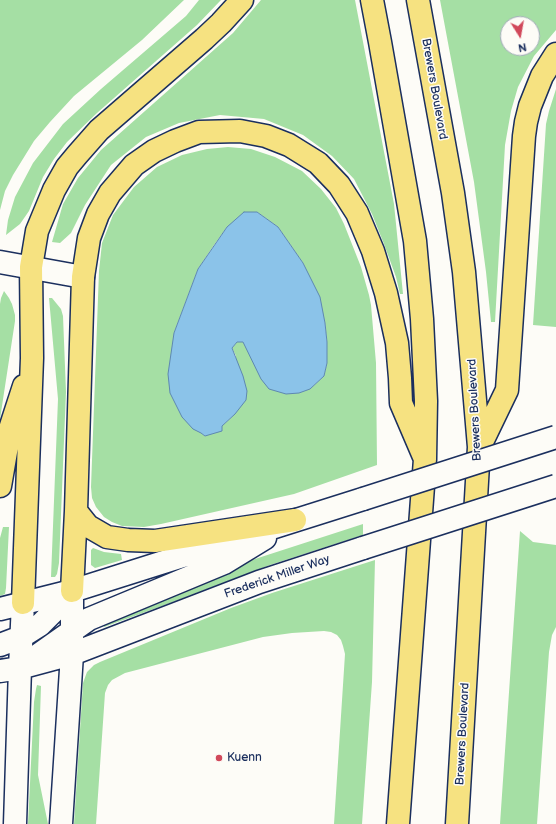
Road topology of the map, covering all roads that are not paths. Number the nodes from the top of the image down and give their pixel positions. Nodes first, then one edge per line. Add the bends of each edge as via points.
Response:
1 (242, 0) edge
2 (372, 0) edge
3 (418, 0) edge
4 (556, 54) edge
5 (0, 262) edge
6 (31, 267) junction
7 (83, 277) junction
8 (32, 358) junction
9 (556, 437) edge
10 (479, 447) junction
11 (426, 459) junction
12 (0, 486) edge
13 (556, 486) edge
14 (76, 511) junction
15 (295, 520) junction
16 (72, 591) junction
17 (23, 603) junction
18 (0, 609) edge
19 (72, 631) junction
20 (21, 637) junction
21 (0, 645) edge
22 (72, 654) junction
23 (10, 669) edge
24 (15, 824) edge
25 (61, 824) edge
26 (398, 824) edge
27 (457, 824) edge

1 - 6 highway via 204,40 99,130 77,154 54,190 37,231
2 - 11 highway via 414,241 422,319
3 - 10 highway, Brewers Boulevard via 453,192 464,272
4 - 10 highway via 542,76 526,122 507,390
5 - 6 street
6 - 7 street
6 - 8 highway
7 - 11 highway via 89,238 98,214 110,193 134,165 154,151 199,132 240,130 289,145 318,163 339,185 357,214 373,251 386,293 397,343 401,403
7 - 14 highway
8 - 12 highway via 10,429
8 - 17 highway
9 - 15 street, bridge
10 - 27 highway, Brewers Boulevard
11 - 26 highway
13 - 22 street, Frederick Miller Way, bridge via 259,582
14 - 15 highway via 88,526 106,537 128,540 155,540
14 - 16 highway
15 - 16 street
15 - 19 street via 224,563 89,619
16 - 17 street
16 - 19 street
16 - 20 street via 40,625
17 - 18 street
17 - 20 street
19 - 22 street
19 - 23 street
20 - 21 street
20 - 23 street
22 - 23 street, Frederick Miller Way
22 - 25 street
23 - 24 street

